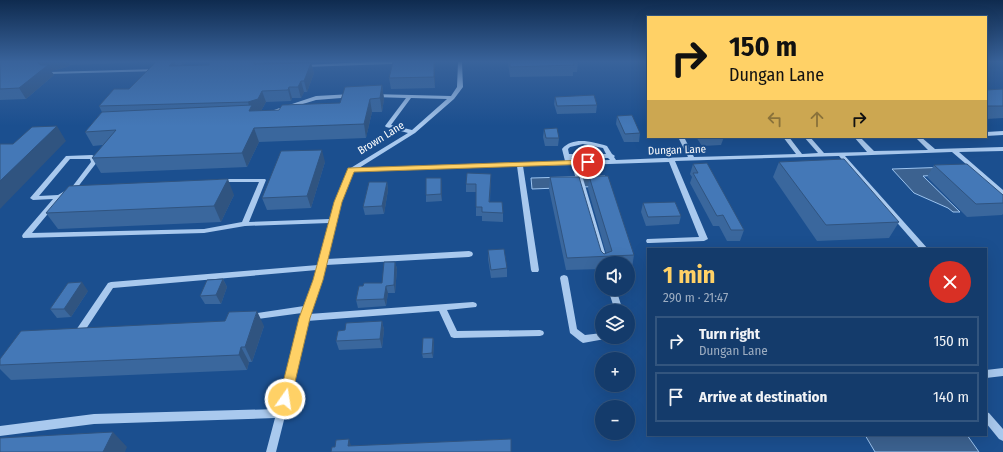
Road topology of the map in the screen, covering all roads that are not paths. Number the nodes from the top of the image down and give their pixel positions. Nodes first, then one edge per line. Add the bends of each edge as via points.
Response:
1 (460, 83) edge
2 (364, 95) edge
3 (357, 96) edge
4 (410, 96) junction
5 (452, 98) junction
6 (262, 115) edge
7 (414, 132) junction
8 (1003, 133) edge
9 (987, 134) edge
10 (682, 138) edge
11 (787, 138) edge
12 (808, 138) edge
13 (858, 138) edge
14 (919, 138) edge
15 (1003, 149) edge
16 (954, 151) junction
17 (933, 152) junction
18 (872, 153) junction
19 (840, 154) junction
20 (823, 155) junction
21 (567, 156) junction
22 (801, 156) junction
23 (613, 159) junction
24 (692, 159) junction
25 (671, 160) junction
26 (572, 163) junction
27 (520, 165) junction
28 (351, 170) junction
29 (208, 182) edge
30 (75, 187) junction
31 (83, 187) edge
32 (1003, 193) edge
33 (59, 197) junction
34 (333, 221) junction
35 (245, 224) junction
36 (650, 242) dead end
37 (923, 248) edge
38 (469, 254) dead end
39 (602, 256) edge
40 (322, 264) junction
41 (535, 270) dead end
42 (564, 278) dead end
43 (473, 305) dead end
44 (442, 307) junction
45 (308, 309) junction
46 (304, 318) junction
47 (238, 319) edge
48 (86, 332) edge
49 (540, 333) dead end
50 (595, 338) edge
51 (1003, 372) edge
52 (987, 374) edge
53 (282, 413) junction
54 (987, 417) edge
55 (0, 431) edge
56 (1003, 436) edge
57 (271, 452) edge

1 - 5 street, Brown Lane
2 - 4 street
3 - 6 street via 316,98
4 - 5 street
4 - 7 street via 388,126
5 - 7 street, Brown Lane
7 - 28 street, Brown Lane
8 - 9 street
10 - 24 street
11 - 22 street
12 - 20 street
13 - 18 street
14 - 17 street
15 - 16 street, Dungan Lane
16 - 17 street, Dungan Lane
16 - 32 street
17 - 18 street, Dungan Lane
18 - 19 street, Dungan Lane
19 - 20 street, Dungan Lane
19 - 37 street
20 - 22 street, Dungan Lane
21 - 23 street
21 - 23 street via 568,146 582,142 605,147
21 - 26 street
22 - 24 street, Dungan Lane
23 - 25 street, Dungan Lane
23 - 26 street, Dungan Lane
24 - 25 street, Dungan Lane
25 - 36 street via 704,239
26 - 27 street, Dungan Lane
26 - 39 street
27 - 28 street, Dungan Lane
27 - 41 street
28 - 34 street
29 - 35 street via 263,180
30 - 31 street
30 - 33 street
30 - 33 street via 94,162 92,157 68,157 33,198
33 - 35 street via 26,236 204,231
34 - 35 street
34 - 40 street
38 - 40 street
40 - 45 street
40 - 48 street via 111,285 78,333
42 - 50 street via 574,331 583,339
43 - 44 street
44 - 46 street
44 - 49 street via 454,335
45 - 46 street
45 - 47 street
46 - 53 street
51 - 52 street
53 - 55 street via 94,419
53 - 57 street
54 - 56 street

